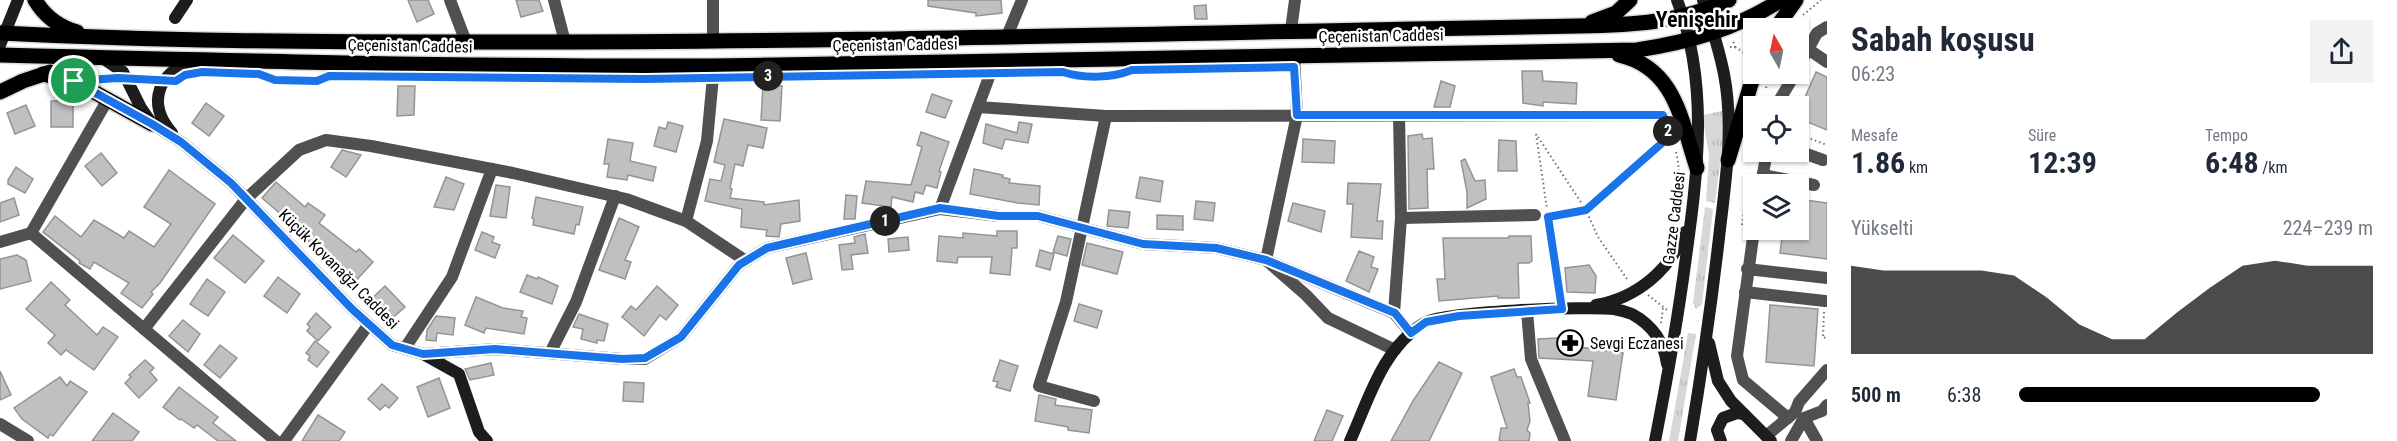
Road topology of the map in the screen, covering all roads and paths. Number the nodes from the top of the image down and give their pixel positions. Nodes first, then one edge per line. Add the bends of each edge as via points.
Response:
1 (18, 0) edge
2 (35, 0) edge
3 (187, 0) edge
4 (450, 0) edge
5 (554, 0) edge
6 (713, 0) edge
7 (1022, 0) edge
8 (1295, 0) edge
9 (1630, 0) edge
10 (1677, 0) edge
11 (1729, 0) edge
12 (1781, 0) edge
13 (1796, 0) edge
14 (1821, 0) edge
15 (1704, 5) edge
16 (1810, 9) dead end
17 (1683, 17) junction
18 (175, 18) dead end
19 (1783, 18) edge
20 (1578, 26) junction
21 (1827, 27) edge
22 (1292, 30) junction
23 (1714, 33) junction
24 (1007, 36) junction
25 (2, 37) edge
26 (94, 38) junction
27 (1688, 40) junction
28 (466, 42) junction
29 (565, 42) junction
30 (713, 42) junction
31 (1735, 46) dead end
32 (1809, 47) edge
33 (1809, 50) edge
34 (1587, 51) junction
35 (1743, 51) edge
36 (0, 55) edge
37 (1294, 55) junction
38 (103, 58) junction
39 (195, 61) junction
40 (995, 61) junction
41 (1827, 62) edge
42 (714, 66) junction
43 (1063, 72) dead end
44 (1126, 73) dead end
45 (43, 74) junction
46 (259, 74) dead end
47 (329, 76) dead end
48 (1751, 84) edge
49 (0, 92) edge
50 (108, 99) junction
51 (978, 107) junction
52 (1297, 115) junction
53 (1663, 115) joint
54 (1106, 116) junction
55 (1399, 116) junction
56 (152, 124) junction
57 (1672, 130) dead end
58 (1809, 138) edge
59 (1674, 140) dead end
60 (181, 142) junction
61 (1827, 145) edge
62 (1676, 150) dead end
63 (1809, 155) edge
64 (1728, 160) junction
65 (1822, 160) dead end
66 (1697, 168) junction
67 (492, 169) junction
68 (1809, 185) edge
69 (1814, 185) dead end
70 (615, 196) junction
71 (246, 198) junction
72 (940, 208) junction
73 (1586, 210) junction
74 (1535, 215) joint
75 (1548, 217) junction
76 (1692, 217) junction
77 (1401, 218) junction
78 (686, 221) junction
79 (1081, 228) junction
80 (31, 233) junction
81 (1670, 233) dead end
82 (1752, 240) edge
83 (0, 243) edge
84 (1266, 260) junction
85 (746, 261) junction
86 (1747, 269) junction
87 (1827, 278) edge
88 (1627, 279) dead end
89 (1744, 292) junction
90 (1647, 293) dead end
91 (1824, 305) joint
92 (1663, 307) junction
93 (1562, 309) junction
94 (1577, 309) junction
95 (1527, 311) junction
96 (1674, 311) junction
97 (1395, 313) junction
98 (369, 324) junction
99 (144, 329) junction
100 (1660, 331) dead end
101 (1411, 333) junction
102 (1827, 337) edge
103 (1707, 338) junction
104 (405, 348) junction
105 (1395, 350) junction
106 (550, 353) junction
107 (423, 354) junction
108 (1668, 370) junction
109 (1827, 370) edge
110 (1094, 402) dead end
111 (1827, 405) edge
112 (1744, 414) junction
113 (1788, 418) junction
114 (1804, 418) junction
115 (0, 424) edge
116 (1768, 439) edge
117 (28, 441) edge
118 (276, 441) edge
119 (284, 441) edge
120 (486, 441) edge
121 (1350, 441) edge
122 (1565, 441) edge
123 (1655, 441) edge
124 (1690, 441) edge
125 (1721, 441) edge
126 (1791, 441) edge
127 (1817, 441) edge

1 - 25 main road
2 - 26 main road via 60,26
3 - 18 main road
4 - 28 street
5 - 29 street
6 - 30 street
7 - 24 street
8 - 22 street
9 - 20 main road via 1616,13
10 - 17 main road, Gazze Caddesi
11 - 15 main road, Çeçenistan Caddesi
12 - 23 main road, Çeçenistan Caddesi
13 - 19 main road
14 - 16 path
15 - 17 main road, Çeçenistan Caddesi
15 - 23 main road
17 - 20 main road, Çeçenistan Caddesi via 1646,24
17 - 27 main road, Gazze Caddesi
20 - 22 main road, Çeçenistan Caddesi
21 - 32 street via 1817,33
22 - 24 main road, Çeçenistan Caddesi
23 - 27 main road, Çeçenistan Caddesi
23 - 64 main road via 1724,75
24 - 30 main road, Çeçenistan Caddesi
25 - 26 main road, Çeçenistan Caddesi
26 - 28 main road, Çeçenistan Caddesi
27 - 34 main road, Çeçenistan Caddesi via 1637,50
27 - 66 main road, Gazze Caddesi via 1699,98
28 - 29 main road, Çeçenistan Caddesi
29 - 30 main road, Çeçenistan Caddesi
31 - 35 path
33 - 41 street
34 - 37 main road, Çeçenistan Caddesi
34 - 66 main road via 1637,59 1653,69 1669,87
36 - 38 main road, Çeçenistan Caddesi
37 - 40 main road, Çeçenistan Caddesi
37 - 52 street
38 - 39 main road, Çeçenistan Caddesi
38 - 45 main road
38 - 56 main road, Küçük Kovanağzı Caddesi via 123,72
39 - 42 main road, Çeçenistan Caddesi
39 - 60 main road, Küçük Kovanağzı Caddesi via 168,75 158,92 163,120
40 - 42 main road, Çeçenistan Caddesi
40 - 51 street
42 - 78 street via 707,141
43 - 44 path via 1074,76
45 - 49 main road
45 - 50 main road via 76,81
46 - 47 path via 275,80 317,81
48 - 64 main road
50 - 56 main road
50 - 80 street
51 - 54 street
51 - 72 street
52 - 54 street
52 - 55 street
52 - 84 street
53 - 55 street
53 - 73 path via 1670,136
54 - 79 street
55 - 77 street
56 - 60 main road, Küçük Kovanağzı Caddesi
57 - 59 path
58 - 61 path
60 - 71 main road, Küçük Kovanağzı Caddesi
62 - 81 path via 1680,195
63 - 65 street
64 - 103 main road
66 - 76 main road, Gazze Caddesi
67 - 70 street
67 - 71 street via 326,140 299,150
67 - 104 street via 452,277
68 - 69 street
70 - 78 street
70 - 106 street via 576,302
71 - 98 main road, Küçük Kovanağzı Caddesi
71 - 99 street
72 - 79 street via 999,216 1038,216
72 - 85 street via 767,248
73 - 75 path
73 - 75 path via 1536,134
73 - 88 path via 1598,237
74 - 75 path
74 - 77 street
75 - 93 path
76 - 94 main road via 1678,251 1649,282 1601,305
76 - 96 main road, Gazze Caddesi
77 - 97 street
78 - 85 street
79 - 84 street via 1143,244 1216,248
79 - 110 street via 1066,302 1039,386
80 - 83 street
80 - 99 street
82 - 86 street
84 - 97 street
84 - 105 street via 1328,318
85 - 106 street via 681,337 645,358
86 - 87 street
86 - 89 street
89 - 91 street
89 - 113 street via 1737,356 1743,380
90 - 92 path
91 - 102 path via 1823,338
92 - 96 path
92 - 100 path
93 - 94 main road
93 - 95 main road
94 - 108 main road via 1616,309 1648,325 1661,339
95 - 101 main road via 1426,322
95 - 122 street via 1531,359
96 - 108 main road, Gazze Caddesi
97 - 101 street
98 - 104 main road, Küçük Kovanağzı Caddesi via 392,345
98 - 119 street
99 - 118 street
101 - 105 main road
103 - 112 main road via 1718,381
103 - 124 main road
104 - 107 main road, Küçük Kovanağzı Caddesi
105 - 121 main road via 1386,359
106 - 107 street via 495,349
107 - 120 main road, Küçük Kovanağzı Caddesi via 459,374 479,432
108 - 123 main road, Gazze Caddesi
109 - 113 street
111 - 114 street
112 - 116 main road
112 - 125 main road via 1723,418 1717,430
113 - 116 street
114 - 126 street
114 - 127 street
115 - 117 street

